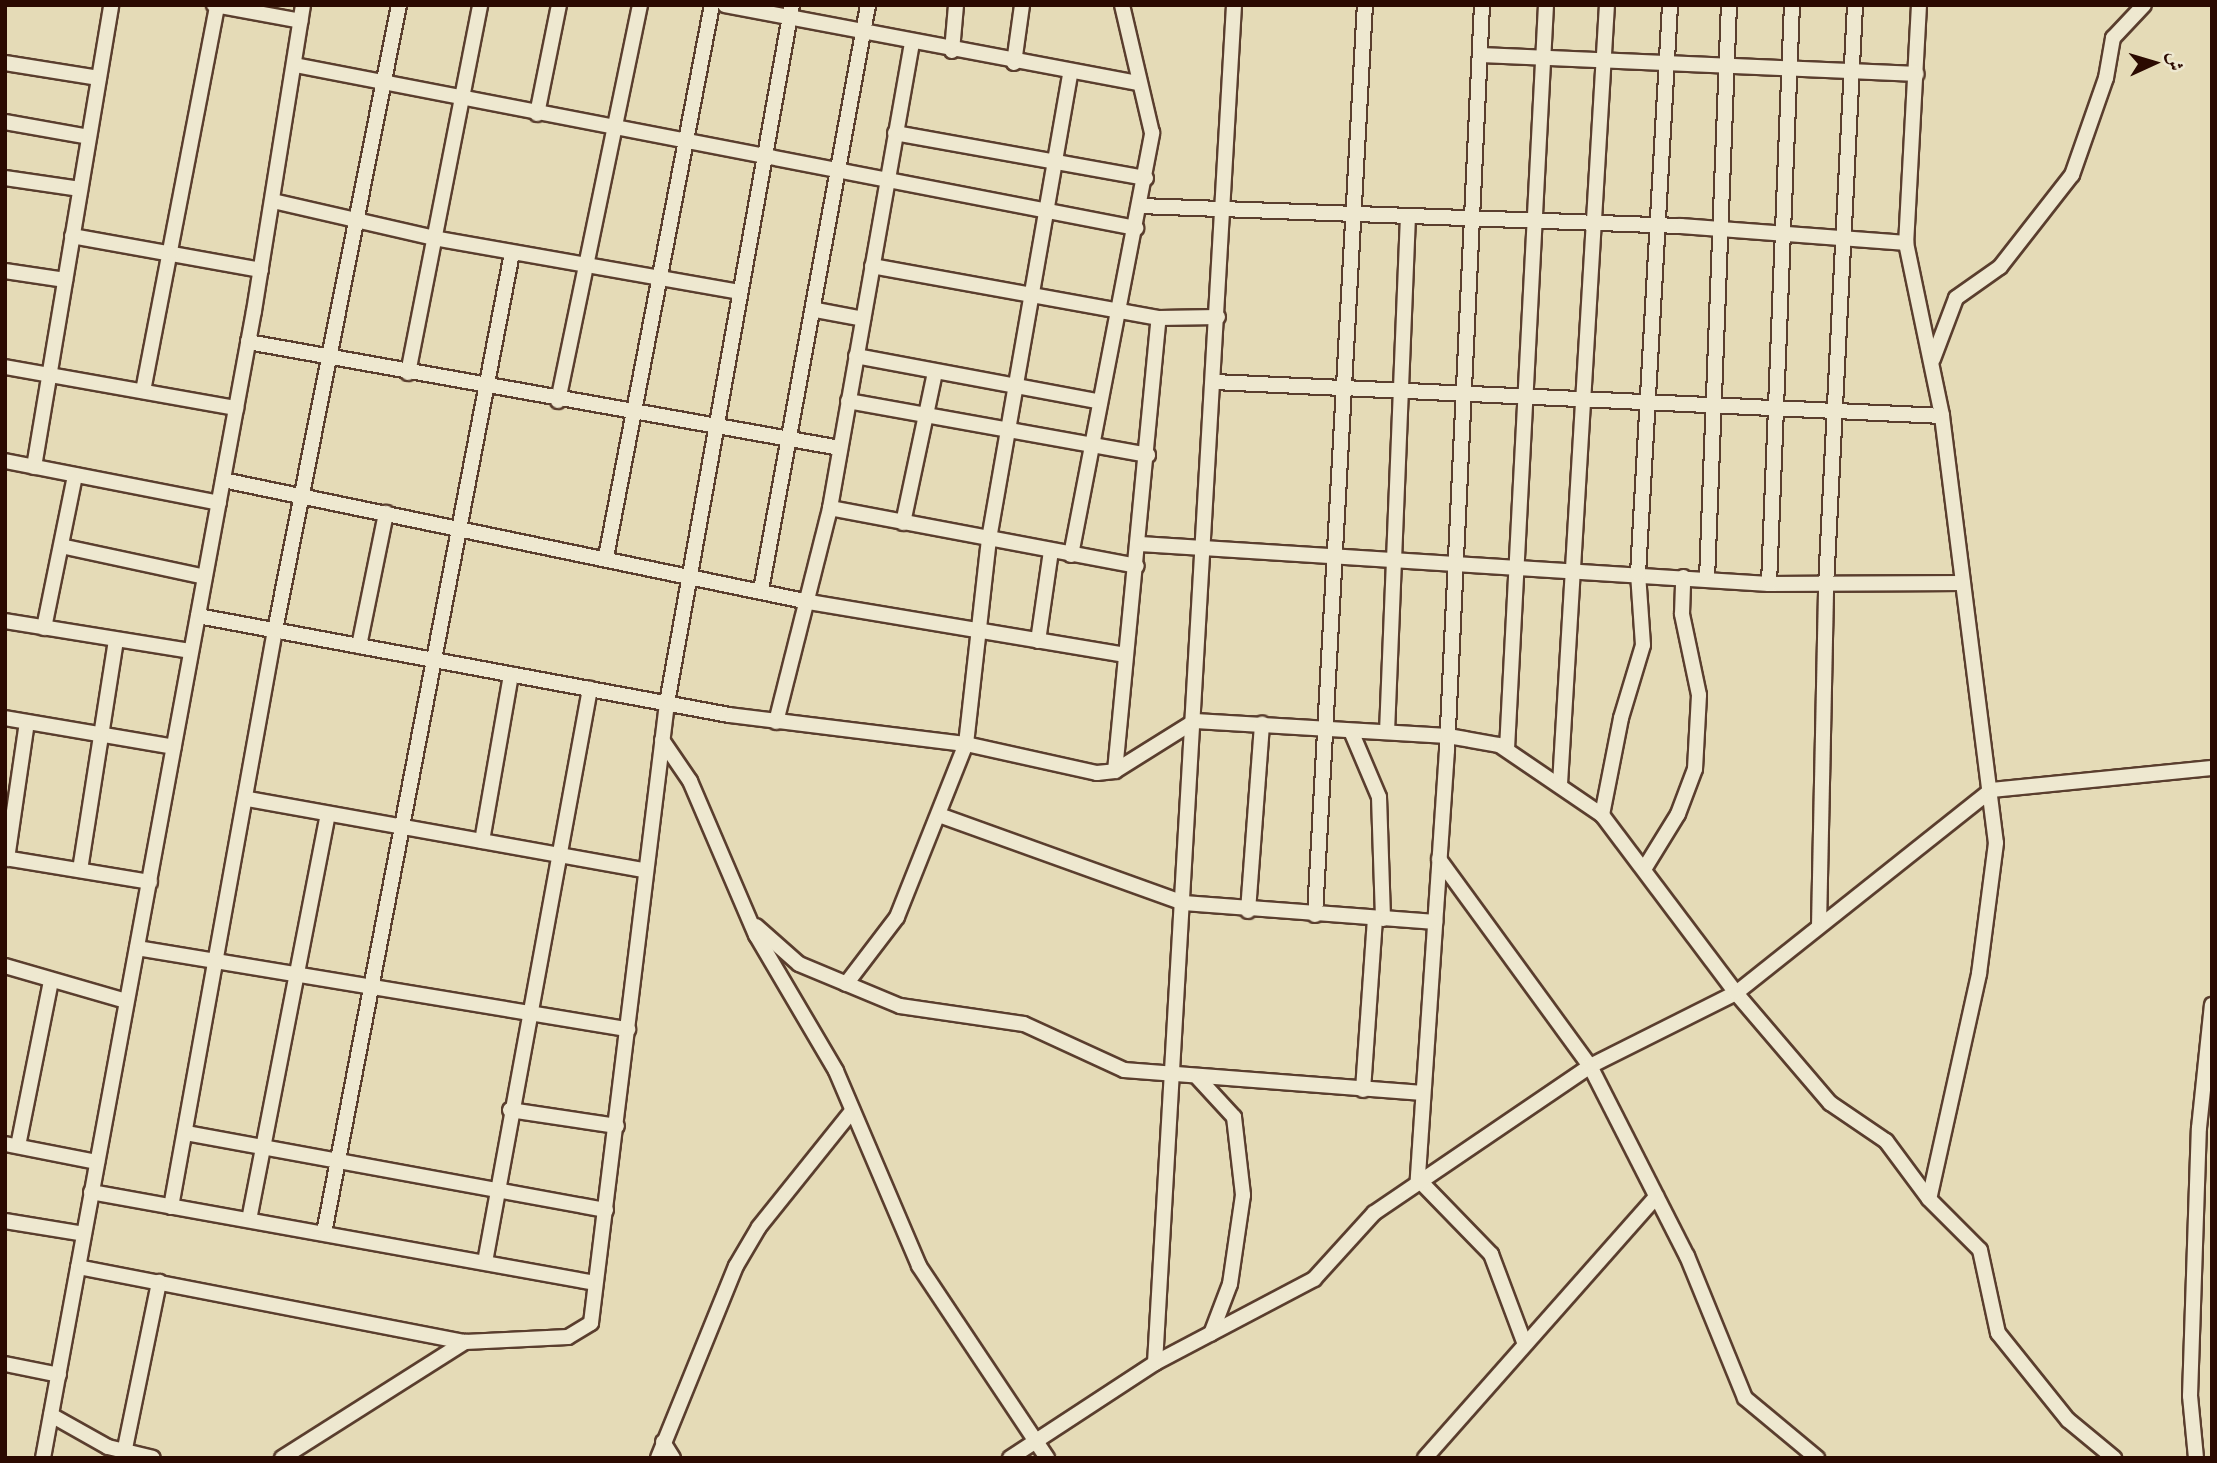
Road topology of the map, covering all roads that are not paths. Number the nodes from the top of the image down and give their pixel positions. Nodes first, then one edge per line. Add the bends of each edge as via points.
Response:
1 (111, 5) edge
2 (303, 5) edge
3 (399, 5) edge
4 (480, 5) edge
5 (559, 5) edge
6 (640, 5) edge
7 (712, 5) edge
8 (725, 5) edge
9 (869, 5) edge
10 (956, 5) edge
11 (1022, 5) edge
12 (1122, 5) edge
13 (1234, 5) edge
14 (1365, 5) edge
15 (1482, 5) edge
16 (1546, 5) edge
17 (1607, 5) edge
18 (1671, 5) edge
19 (1729, 5) edge
20 (1791, 5) edge
21 (1855, 5) edge
22 (1919, 5) edge
23 (2144, 5) edge
24 (216, 6) edge
25 (791, 12) edge
26 (301, 21) junction
27 (865, 35) junction
28 (912, 44) junction
29 (952, 51) junction
30 (1482, 55) junction
31 (1545, 58) junction
32 (1605, 60) junction
33 (1669, 62) junction
34 (5, 63) edge
35 (1014, 63) junction
36 (1728, 63) junction
37 (295, 65) junction
38 (1791, 66) junction
39 (1854, 70) junction
40 (1071, 71) junction
41 (1917, 74) junction
42 (99, 78) junction
43 (1136, 83) junction
44 (386, 87) junction
45 (461, 101) junction
46 (537, 114) junction
47 (5, 122) edge
48 (614, 128) junction
49 (895, 133) junction
50 (89, 137) junction
51 (690, 141) junction
52 (767, 155) junction
53 (1057, 162) junction
54 (842, 171) junction
55 (5, 178) edge
56 (1146, 178) junction
57 (886, 181) junction
58 (80, 189) junction
59 (273, 201) junction
60 (1140, 206) junction
61 (1224, 206) junction
62 (1049, 211) junction
63 (1353, 214) junction
64 (1408, 216) junction
65 (1475, 219) junction
66 (355, 222) junction
67 (1537, 223) junction
68 (1594, 225) junction
69 (1657, 227) junction
70 (1136, 228) junction
71 (1719, 231) junction
72 (72, 236) junction
73 (1786, 236) junction
74 (435, 238) junction
75 (1846, 239) junction
76 (1906, 243) junction
77 (169, 253) junction
78 (512, 253) junction
79 (587, 266) junction
80 (872, 266) junction
81 (261, 270) junction
82 (5, 271) edge
83 (65, 280) junction
84 (664, 280) junction
85 (739, 292) junction
86 (1035, 296) junction
87 (816, 310) junction
88 (1116, 310) junction
89 (1218, 317) junction
90 (1159, 318) junction
91 (863, 319) junction
92 (248, 342) junction
93 (856, 356) junction
94 (328, 360) junction
95 (1931, 365) junction
96 (5, 366) edge
97 (934, 372) junction
98 (408, 373) junction
99 (49, 374) junction
100 (1214, 382) junction
101 (488, 387) junction
102 (1017, 387) junction
103 (1341, 388) junction
104 (1397, 389) junction
105 (143, 391) junction
106 (1464, 391) junction
107 (1525, 397) junction
108 (1587, 400) junction
109 (558, 401) junction
110 (848, 401) junction
111 (1096, 401) junction
112 (1649, 403) junction
113 (1714, 407) junction
114 (236, 408) junction
115 (1775, 409) junction
116 (632, 412) junction
117 (1836, 412) junction
118 (1942, 416) junction
119 (926, 417) junction
120 (715, 428) junction
121 (1008, 433) junction
122 (791, 440) junction
123 (1088, 446) junction
124 (840, 448) junction
125 (1148, 455) junction
126 (5, 461) edge
127 (34, 467) junction
128 (75, 475) junction
129 (223, 480) junction
130 (303, 499) junction
131 (219, 503) junction
132 (830, 508) junction
133 (386, 513) junction
134 (903, 523) junction
135 (463, 526) junction
136 (989, 539) junction
137 (1140, 544) junction
138 (61, 546) junction
139 (1203, 547) junction
140 (1051, 551) junction
141 (1334, 554) junction
142 (1071, 555) junction
143 (606, 557) junction
144 (1395, 557) junction
145 (1456, 561) junction
146 (1520, 565) junction
147 (1137, 566) junction
148 (1577, 568) junction
149 (688, 574) junction
150 (1638, 574) junction
151 (205, 577) junction
152 (1683, 577) junction
153 (1707, 579) junction
154 (1962, 583) junction
155 (1769, 584) junction
156 (1826, 586) junction
157 (761, 590) junction
158 (809, 601) junction
159 (198, 616) junction
160 (5, 621) edge
161 (44, 628) junction
162 (275, 630) junction
163 (979, 631) junction
164 (116, 640) junction
165 (1038, 641) junction
166 (359, 646) junction
167 (191, 651) junction
168 (1126, 655) junction
169 (432, 659) junction
170 (511, 674) junction
171 (590, 689) junction
172 (667, 703) junction
173 (5, 718) edge
174 (1195, 721) junction
175 (27, 722) junction
176 (776, 722) junction
177 (1262, 724) junction
178 (1325, 729) junction
179 (1351, 731) junction
180 (1387, 733) junction
181 (101, 734) junction
182 (1448, 736) junction
183 (662, 740) junction
184 (966, 744) junction
185 (174, 747) junction
186 (1507, 749) junction
187 (2212, 768) edge
188 (1115, 771) junction
189 (1560, 784) junction
190 (1991, 790) junction
191 (248, 799) junction
192 (328, 815) junction
193 (940, 815) junction
194 (1602, 815) junction
195 (405, 828) junction
196 (482, 841) junction
197 (558, 855) junction
198 (6, 859) edge
199 (1439, 859) junction
200 (1646, 866) junction
201 (80, 870) junction
202 (645, 870) junction
203 (150, 882) junction
204 (1184, 903) junction
205 (1248, 911) junction
206 (1315, 915) junction
207 (1379, 918) junction
208 (749, 919) junction
209 (1435, 922) junction
210 (1819, 926) junction
211 (137, 948) junction
212 (218, 961) junction
213 (5, 966) edge
214 (292, 975) junction
215 (51, 981) junction
216 (846, 984) junction
217 (370, 989) junction
218 (1736, 992) junction
219 (126, 1001) junction
220 (2212, 1005) edge
221 (527, 1016) junction
222 (628, 1029) junction
223 (1590, 1066) junction
224 (1174, 1076) junction
225 (1198, 1078) junction
226 (1363, 1090) junction
227 (1423, 1093) junction
228 (510, 1110) junction
229 (852, 1111) junction
230 (617, 1126) junction
231 (186, 1133) junction
232 (11, 1145) edge
233 (262, 1147) junction
234 (337, 1160) junction
235 (97, 1162) junction
236 (1418, 1179) junction
237 (496, 1191) junction
238 (91, 1192) junction
239 (1657, 1197) junction
240 (1929, 1199) junction
241 (171, 1208) junction
242 (606, 1210) junction
243 (249, 1220) junction
244 (5, 1221) edge
245 (324, 1233) junction
246 (84, 1234) junction
247 (485, 1262) junction
248 (78, 1267) junction
249 (159, 1282) junction
250 (595, 1283) junction
251 (1212, 1334) junction
252 (465, 1342) junction
253 (1524, 1342) junction
254 (1155, 1363) junction
255 (5, 1364) edge
256 (59, 1374) junction
257 (51, 1415) junction
258 (1031, 1439) junction
259 (663, 1442) junction
260 (124, 1455) edge
261 (43, 1458) edge
262 (153, 1458) edge
263 (282, 1458) edge
264 (658, 1458) edge
265 (673, 1458) edge
266 (1010, 1458) edge
267 (1047, 1458) edge
268 (1425, 1458) edge
269 (1817, 1458) edge
270 (2114, 1458) edge
271 (2196, 1458) edge

1 - 42 street
2 - 26 street
3 - 44 street
4 - 45 street
5 - 46 street
6 - 48 street
7 - 51 street
8 - 25 street
9 - 27 street
10 - 29 street
11 - 35 street
12 - 43 street
13 - 61 street
14 - 63 street
15 - 30 street
16 - 31 street
17 - 32 street
18 - 33 street
19 - 36 street
20 - 38 street
21 - 39 street
22 - 41 street
23 - 95 street via 2113,38 2072,175 2000,267 1956,298
24 - 26 street
24 - 77 street
25 - 27 street
25 - 52 street
26 - 37 street
27 - 28 street
27 - 54 street
28 - 29 street
28 - 49 street
29 - 35 street
30 - 31 street
30 - 65 street
31 - 32 street
31 - 67 street
32 - 33 street
32 - 68 street
33 - 36 street
33 - 69 street
34 - 42 street
35 - 40 street
36 - 38 street
36 - 71 street
37 - 44 street
37 - 59 street
38 - 39 street
38 - 73 street
39 - 41 street
39 - 75 street
40 - 43 street
40 - 53 street
41 - 76 street
42 - 50 street
43 - 56 street via 1152,133
44 - 45 street
44 - 66 street
45 - 46 street
45 - 74 street
46 - 48 street
47 - 50 street
48 - 51 street
48 - 79 street
49 - 53 street
49 - 57 street
50 - 58 street
51 - 52 street
51 - 84 street
52 - 54 street
52 - 85 street
53 - 56 street
53 - 62 street
54 - 57 street
54 - 87 street
55 - 58 street
56 - 60 street
57 - 62 street
57 - 80 street
58 - 72 street
59 - 66 street
59 - 81 street
60 - 61 street
60 - 70 street
61 - 63 street
61 - 89 street
62 - 70 street
62 - 86 street
63 - 64 street
63 - 103 street
64 - 65 street
64 - 104 street
65 - 67 street
65 - 106 street
66 - 74 street
66 - 94 street
67 - 68 street
67 - 107 street
68 - 69 street
68 - 108 street
69 - 71 street
69 - 112 street
70 - 88 street
71 - 73 street
71 - 113 street
72 - 77 street
72 - 83 street
73 - 75 street
73 - 115 street
74 - 78 street
74 - 98 street
75 - 76 street
75 - 117 street
76 - 95 street
77 - 81 street
77 - 105 street
78 - 79 street
78 - 101 street
79 - 84 street
79 - 109 street
80 - 86 street
80 - 91 street
81 - 92 street
82 - 83 street
83 - 99 street
84 - 85 street
84 - 116 street
85 - 120 street
86 - 88 street
86 - 102 street
87 - 91 street
87 - 122 street
88 - 90 street
88 - 111 street
89 - 90 street
89 - 100 street
90 - 125 street
91 - 93 street
92 - 94 street
92 - 114 street
93 - 97 street
93 - 110 street
94 - 98 street
94 - 130 street
95 - 118 street
96 - 99 street
97 - 102 street
97 - 119 street
98 - 101 street
99 - 105 street
99 - 127 street
100 - 103 street
100 - 139 street
101 - 109 street
101 - 135 street
102 - 111 street
102 - 121 street
103 - 104 street
103 - 141 street
104 - 106 street
104 - 144 street
105 - 114 street
106 - 107 street
106 - 145 street
107 - 108 street
107 - 146 street
108 - 112 street
108 - 148 street
109 - 116 street
110 - 119 street
110 - 124 street
111 - 123 street
112 - 113 street
112 - 150 street
113 - 115 street
113 - 153 street
114 - 129 street
115 - 117 street
115 - 155 street
116 - 120 street
116 - 143 street
117 - 118 street
117 - 156 street
118 - 154 street
119 - 121 street
119 - 134 street
120 - 122 street
120 - 149 street
121 - 123 street
121 - 136 street
122 - 124 street
122 - 157 street
123 - 125 street
123 - 142 street
124 - 132 street
125 - 137 street
126 - 127 street
127 - 128 street
128 - 131 street
128 - 138 street
129 - 130 street
129 - 131 street
130 - 133 street
130 - 162 street
131 - 151 street
132 - 134 street
132 - 158 street
133 - 135 street
133 - 166 street
134 - 136 street
135 - 143 street
135 - 169 street
136 - 140 street
136 - 163 street
137 - 139 street
137 - 147 street
138 - 151 street
138 - 161 street
139 - 141 street
139 - 174 street
140 - 142 street
140 - 165 street
141 - 144 street
141 - 178 street
142 - 147 street
143 - 149 street
144 - 145 street
144 - 180 street
145 - 146 street
145 - 182 street
146 - 148 street
146 - 186 street
147 - 168 street
148 - 150 street
148 - 189 street
149 - 157 street
149 - 172 street
150 - 152 street
150 - 194 street via 1643,645 1620,718
151 - 159 street
152 - 153 street
152 - 200 street via 1682,614 1699,695 1695,769 1683,805
153 - 155 street
154 - 156 street
154 - 190 street
155 - 156 street
156 - 210 street
157 - 158 street
158 - 163 street
158 - 176 street
159 - 162 street
159 - 167 street
160 - 161 street
161 - 164 street
162 - 166 street
162 - 191 street
163 - 165 street
163 - 184 street
164 - 167 street
164 - 181 street
165 - 168 street
166 - 169 street
167 - 185 street
168 - 188 street
169 - 170 street
169 - 195 street
170 - 171 street
170 - 196 street
171 - 172 street
171 - 197 street
172 - 176 street
172 - 183 street
173 - 175 street
174 - 177 street
174 - 188 street
174 - 204 street
175 - 181 street
175 - 198 street
176 - 184 street
177 - 178 street
177 - 205 street
178 - 179 street
178 - 206 street
179 - 180 street
179 - 207 street via 1379,797
180 - 182 street
181 - 185 street
181 - 201 street
182 - 186 street
182 - 199 street
183 - 202 street
183 - 208 street via 690,781
184 - 188 street via 1086,772
184 - 193 street
185 - 203 street
186 - 189 street
187 - 190 street
189 - 194 street
190 - 210 street
190 - 240 street via 1996,843 1979,974
191 - 192 street
191 - 212 street
192 - 195 street
192 - 214 street
193 - 204 street
193 - 216 street via 891,927
194 - 200 street
195 - 196 street
195 - 217 street
196 - 197 street
197 - 202 street
197 - 221 street
198 - 201 street
199 - 209 street
199 - 223 street
200 - 218 street
201 - 203 street
202 - 222 street
203 - 211 street
204 - 205 street
204 - 224 street
205 - 206 street
206 - 207 street
207 - 209 street
207 - 226 street
208 - 216 street via 799,964
208 - 229 street via 832,1062
209 - 227 street
210 - 218 street
211 - 212 street
211 - 219 street
212 - 214 street
212 - 231 street
213 - 215 street
214 - 217 street
214 - 233 street
215 - 219 street
215 - 232 street
216 - 224 street via 926,1012 1024,1024 1124,1070
217 - 221 street
217 - 234 street
218 - 223 street
218 - 240 street via 1830,1103 1886,1141
219 - 235 street
220 - 271 street via 2199,1128 2189,1396
221 - 222 street
221 - 228 street
222 - 230 street
223 - 236 street
223 - 239 street
224 - 225 street
224 - 254 street
225 - 226 street
225 - 251 street via 1234,1117 1243,1195 1230,1284
226 - 227 street
227 - 236 street
228 - 230 street
228 - 237 street
229 - 258 street via 919,1266
229 - 259 street via 759,1227 736,1266
230 - 242 street
231 - 233 street
231 - 241 street
232 - 235 street
233 - 234 street
233 - 243 street
234 - 237 street
234 - 245 street
235 - 238 street
236 - 251 street via 1374,1213 1314,1279
236 - 253 street via 1491,1254
237 - 242 street
237 - 247 street
238 - 241 street
238 - 246 street
239 - 253 street
239 - 269 street via 1745,1398
240 - 270 street via 1986,1258 1998,1333 2067,1420
241 - 243 street
242 - 250 street
243 - 245 street
244 - 246 street
245 - 247 street
246 - 248 street
247 - 250 street
248 - 249 street
248 - 256 street
249 - 252 street
249 - 260 street
250 - 252 street via 591,1323 568,1337
251 - 254 street
252 - 263 street
253 - 268 street via 1454,1432
254 - 258 street
255 - 256 street
256 - 257 street
257 - 260 street
257 - 261 street
258 - 266 street
258 - 267 street
259 - 264 street
259 - 265 street
260 - 262 street

